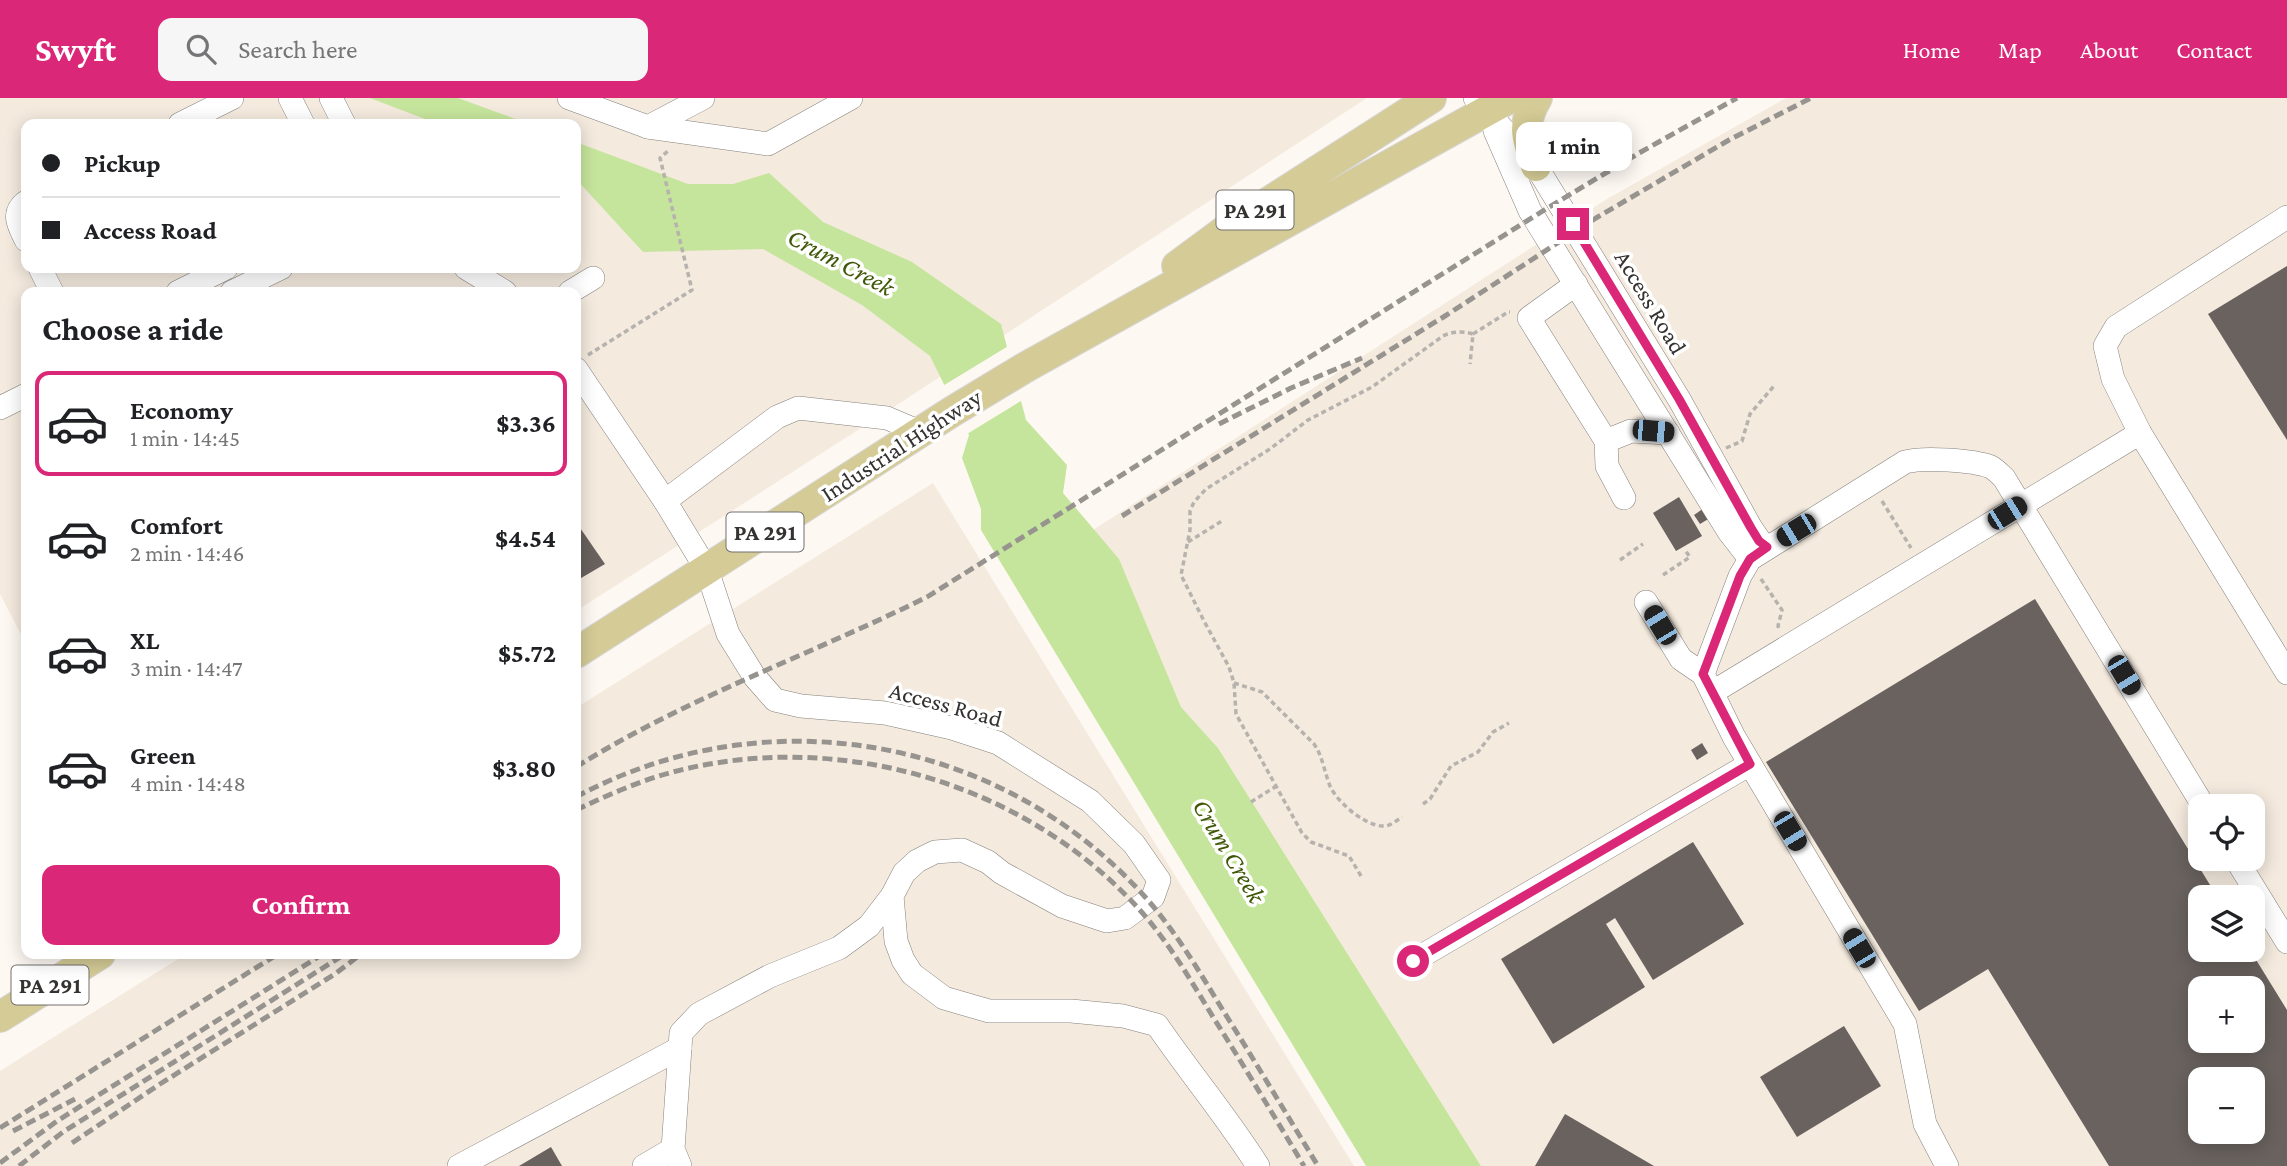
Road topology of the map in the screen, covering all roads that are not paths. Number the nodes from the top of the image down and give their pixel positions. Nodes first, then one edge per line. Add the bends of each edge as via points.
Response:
1 (232, 98) edge
2 (290, 98) edge
3 (331, 98) edge
4 (569, 98) edge
5 (703, 98) edge
6 (851, 98) edge
7 (1431, 98) edge
8 (1537, 98) edge
9 (1489, 101) edge
10 (190, 119) edge
11 (300, 119) edge
12 (342, 119) edge
13 (648, 127) junction
14 (1536, 166) junction
15 (21, 206) edge
16 (2287, 217) edge
17 (21, 229) edge
18 (216, 273) edge
19 (271, 273) edge
20 (473, 273) edge
21 (593, 278) dead end
22 (1576, 284) junction
23 (188, 287) edge
24 (242, 287) edge
25 (493, 287) edge
26 (578, 287) edge
27 (1087, 333) junction
28 (581, 363) edge
29 (21, 398) edge
30 (1681, 402) junction
31 (0, 408) edge
32 (1663, 424) junction
33 (920, 432) junction
34 (2140, 433) junction
35 (1606, 441) junction
36 (1625, 498) dead end
37 (665, 500) junction
38 (2020, 505) junction
39 (1759, 560) junction
40 (707, 570) junction
41 (1646, 602) dead end
42 (581, 650) edge
43 (2287, 673) edge
44 (1708, 683) junction
45 (1750, 764) junction
46 (2196, 794) edge
47 (2243, 871) edge
48 (892, 896) junction
49 (2287, 942) edge
50 (92, 959) edge
51 (1413, 961) dead end
52 (0, 1017) edge
53 (680, 1048) junction
54 (676, 1157) edge
55 (459, 1166) edge
56 (644, 1166) edge
57 (1258, 1166) edge
58 (1947, 1166) edge

1 - 10 lane
2 - 11 lane
3 - 12 lane
4 - 13 lane
5 - 13 lane
6 - 13 lane via 768,144
7 - 27 main road, Industrial Highway / PA 291 via 1227,229
8 - 14 main road via 1526,134
9 - 14 lane, Access Road
9 - 22 lane via 1530,211
9 - 27 main road, Industrial Highway / PA 291
14 - 30 lane, Access Road
15 - 17 lane via 17,214
16 - 34 lane via 2116,327 2105,346 2113,379
18 - 23 lane
19 - 24 lane
20 - 25 lane
21 - 26 lane
22 - 32 lane
22 - 35 lane via 1529,318
27 - 33 main road, Industrial Highway / PA 291
28 - 37 lane, Access Road
29 - 31 lane
30 - 32 lane
30 - 39 lane, Access Road via 1759,541
32 - 35 lane
32 - 39 lane via 1729,532
33 - 37 lane via 887,418 798,408 777,417
33 - 40 main road, Industrial Highway / PA 291
34 - 38 lane
34 - 43 lane
35 - 36 lane via 1606,466
37 - 40 lane, Access Road
38 - 39 lane via 1993,468 1914,459
38 - 44 lane
38 - 46 lane
39 - 44 lane via 1740,576
40 - 42 main road, Industrial Highway / PA 291
40 - 48 lane, Access Road via 728,634 775,700 885,713 998,743 1090,801 1134,844 1159,880 1153,897 1125,918 1107,921 1062,906 962,850 935,852 917,861 904,873
41 - 44 lane via 1681,659
44 - 45 lane
45 - 51 lane
45 - 58 lane via 1905,1024 1925,1124
47 - 49 lane
48 - 53 lane, Access Road via 869,926 839,948 770,976 699,1014 681,1033
48 - 57 lane via 896,941 904,960 912,974 944,998 989,1011 1071,1011 1157,1025
50 - 52 main road, PA 291
53 - 54 lane, Access Road
53 - 55 lane
54 - 56 lane, Access Road

